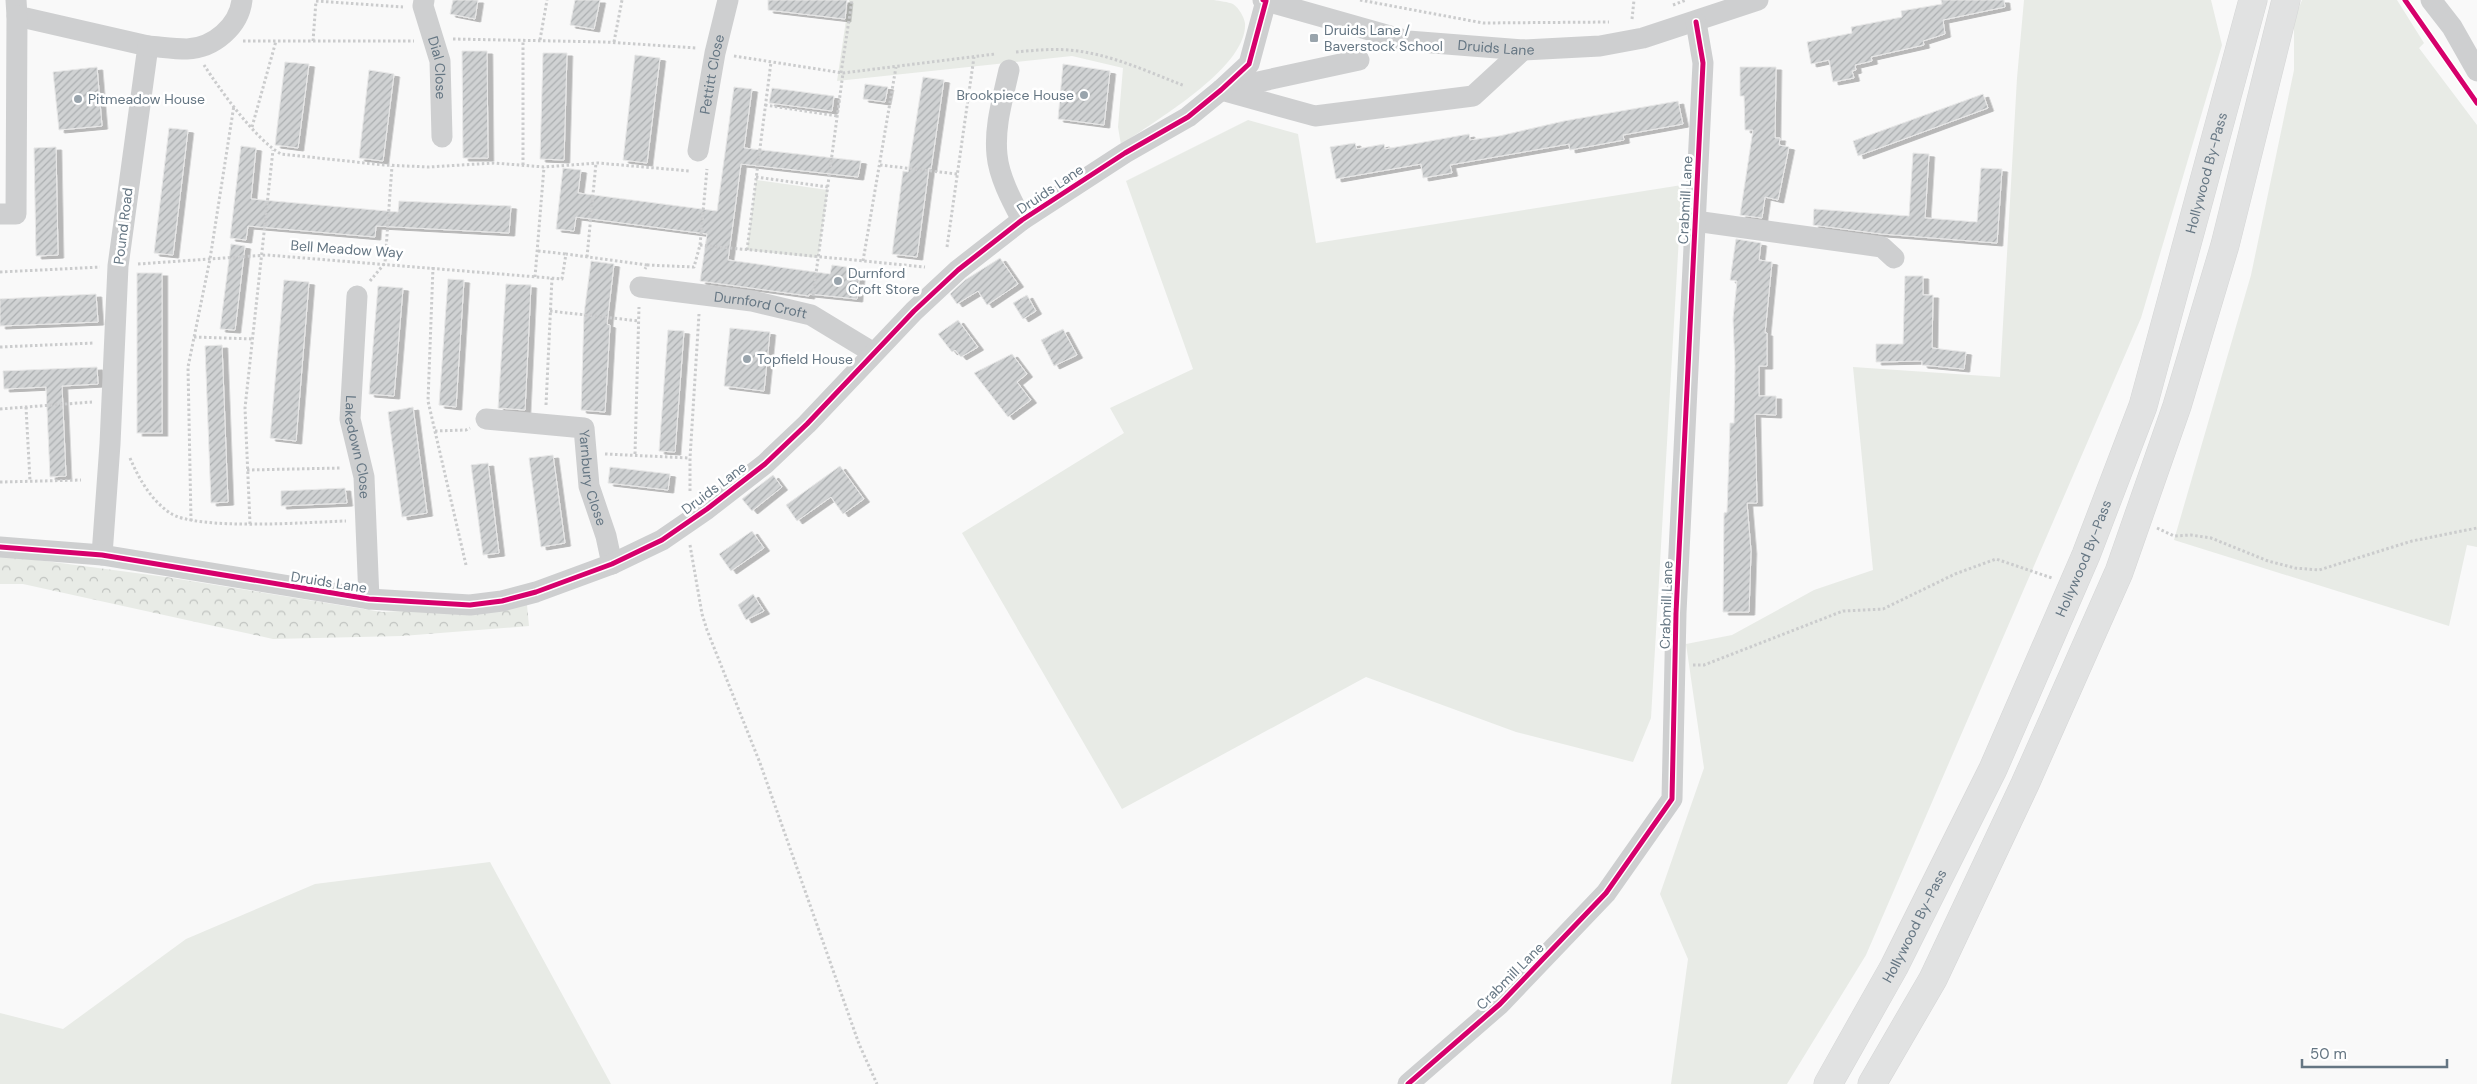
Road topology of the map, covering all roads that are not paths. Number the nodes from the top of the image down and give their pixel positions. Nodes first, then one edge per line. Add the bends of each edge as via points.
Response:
1 (242, 0) edge
2 (728, 0) edge
3 (1264, 0) edge
4 (1758, 0) edge
5 (2253, 0) edge
6 (2286, 0) edge
7 (2431, 0) edge
8 (424, 3) edge
9 (16, 8) edge
10 (1696, 22) junction
11 (2452, 27) junction
12 (2477, 38) edge
13 (148, 46) junction
14 (1523, 50) junction
15 (1008, 58) road end
16 (1359, 60) dead end
17 (2477, 71) edge
18 (1221, 90) junction
19 (8, 107) edge
20 (442, 137) dead end
21 (698, 151) road end
22 (0, 214) edge
23 (1022, 220) junction
24 (1695, 221) junction
25 (1894, 258) dead end
26 (640, 286) road end
27 (357, 296) road end
28 (872, 352) junction
29 (486, 419) road end
30 (0, 547) edge
31 (102, 555) junction
32 (612, 564) junction
33 (369, 599) junction
34 (1408, 1084) edge
35 (1828, 1084) edge
36 (1872, 1084) edge

1 - 13 street via 226,34 206,44 187,49
2 - 21 street, Pettitt Close
3 - 14 street, Druids Lane via 1408,41
3 - 18 street, Druids Lane via 1249,64
4 - 10 street, Druids Lane
5 - 35 highway, Hollywood By-Pass via 2143,406 2086,554 1993,769 1894,966
6 - 36 highway via 2225,245 2177,406 2119,572 2025,784 1933,979
7 - 11 street
8 - 20 street, Dial Close via 440,61
9 - 13 street
9 - 19 street
10 - 14 street, Druids Lane via 1643,38 1600,46
10 - 24 street, Crabmill Lane via 1702,63
11 - 12 street
11 - 17 street
13 - 31 street, Pound Road via 118,266
14 - 18 street via 1472,96 1316,116
15 - 23 street via 999,114 997,156 1010,198
16 - 18 street
18 - 23 street, Druids Lane via 1188,116
19 - 22 street via 16,214
23 - 28 street, Druids Lane via 958,270
24 - 25 street via 1882,247
24 - 34 street, Crabmill Lane via 1672,799 1606,893 1500,1004
26 - 28 street, Durnford Croft via 752,301 811,315
27 - 33 street, Lakedown Close via 350,419 362,467
28 - 32 street, Druids Lane via 807,424 765,464 662,540
29 - 32 street, Yarnbury Close via 584,428 590,486
30 - 31 street, Druids Lane
31 - 33 street, Druids Lane
32 - 33 street, Druids Lane via 502,601 470,605

